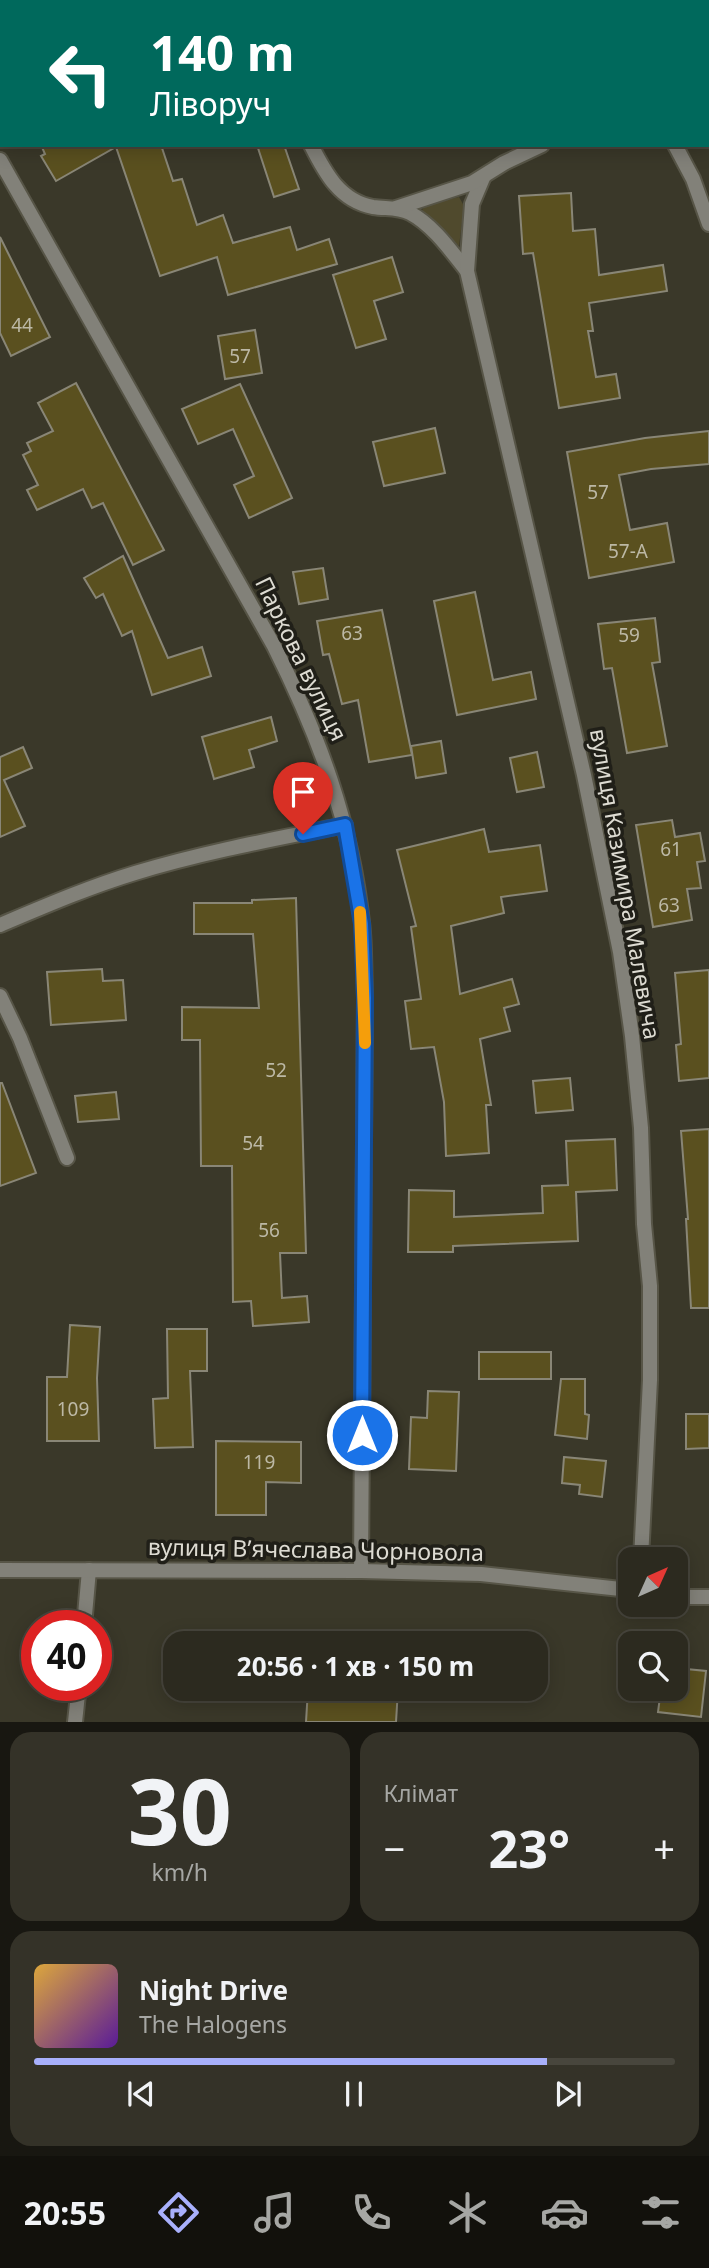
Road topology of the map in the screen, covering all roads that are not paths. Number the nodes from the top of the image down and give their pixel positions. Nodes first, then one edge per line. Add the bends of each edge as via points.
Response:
1 (312, 147) edge
2 (538, 147) edge
3 (676, 147) edge
4 (0, 160) edge
5 (483, 178) junction
6 (395, 208) junction
7 (709, 224) edge
8 (467, 271) junction
9 (345, 825) junction
10 (0, 925) edge
11 (0, 996) edge
12 (67, 1158) dead end
13 (642, 1547) edge
14 (0, 1570) edge
15 (89, 1570) junction
16 (361, 1571) junction
17 (618, 1589) edge
18 (688, 1597) edge
19 (709, 1597) edge
20 (85, 1610) edge
21 (77, 1701) edge
22 (75, 1722) edge

1 - 6 street, вулиця Казимира Малевича via 337,188 353,200
2 - 5 street
3 - 7 street
4 - 9 street, Паркова вулиця via 274,646 311,724
5 - 6 street via 453,192
5 - 8 street, вулиця Казимира Малевича via 472,204
6 - 8 street, вулиця Казимира Малевича via 420,219
8 - 13 street, вулиця Казимира Малевича via 584,775 632,1036 650,1286
9 - 10 street via 136,873
9 - 16 street, Паркова вулиця via 362,924 365,998
11 - 12 street
14 - 15 street, вулиця Вʼячеслава Чорновола
15 - 16 street, вулиця Вʼячеслава Чорновола
15 - 20 street
16 - 17 street, вулиця Вʼячеслава Чорновола via 481,1574
18 - 19 street
21 - 22 street

